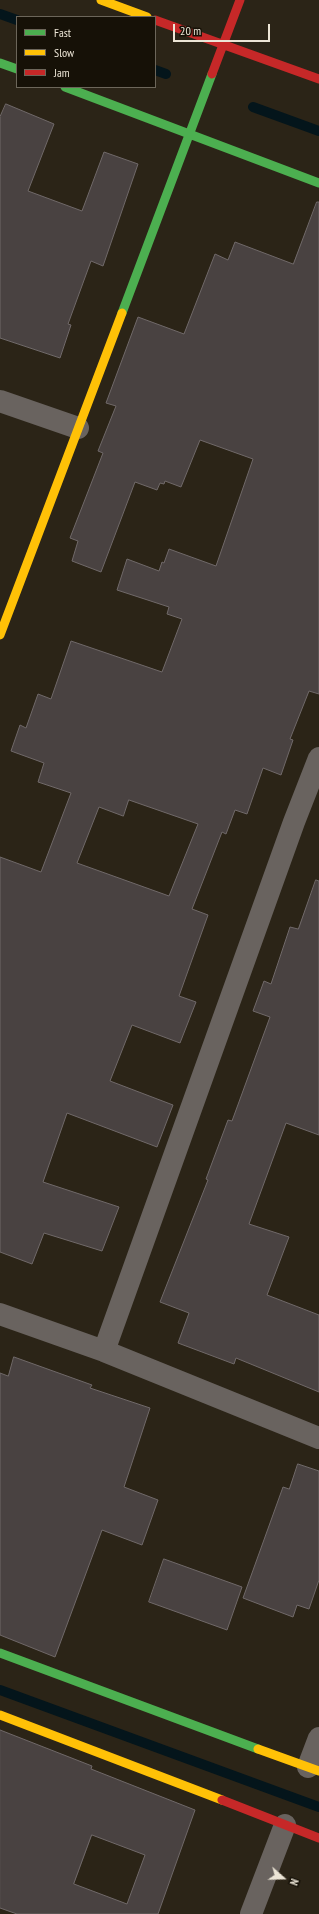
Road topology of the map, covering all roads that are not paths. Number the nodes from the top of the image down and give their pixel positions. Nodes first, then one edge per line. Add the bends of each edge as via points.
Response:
1 (101, 0) edge
2 (240, 0) edge
3 (144, 16) edge
4 (156, 20) edge
5 (223, 45) junction
6 (0, 63) edge
7 (16, 69) edge
8 (319, 79) edge
9 (68, 88) edge
10 (189, 132) junction
11 (319, 183) edge
12 (0, 401) edge
13 (78, 428) junction
14 (0, 635) edge
15 (319, 758) edge
16 (0, 1314) edge
17 (104, 1351) junction
18 (319, 1438) edge
19 (0, 1653) edge
20 (0, 1715) edge
21 (319, 1738) edge
22 (314, 1769) edge
23 (285, 1825) junction
24 (319, 1838) edge
25 (251, 1914) edge

1 - 3 street
2 - 5 street
4 - 5 street
5 - 8 street
5 - 10 street
6 - 7 street
9 - 10 street
10 - 11 street
10 - 13 street
12 - 13 street
13 - 14 street
15 - 17 street
16 - 17 street
17 - 18 street
19 - 22 street
20 - 23 street
21 - 22 street
23 - 24 street
23 - 25 street

